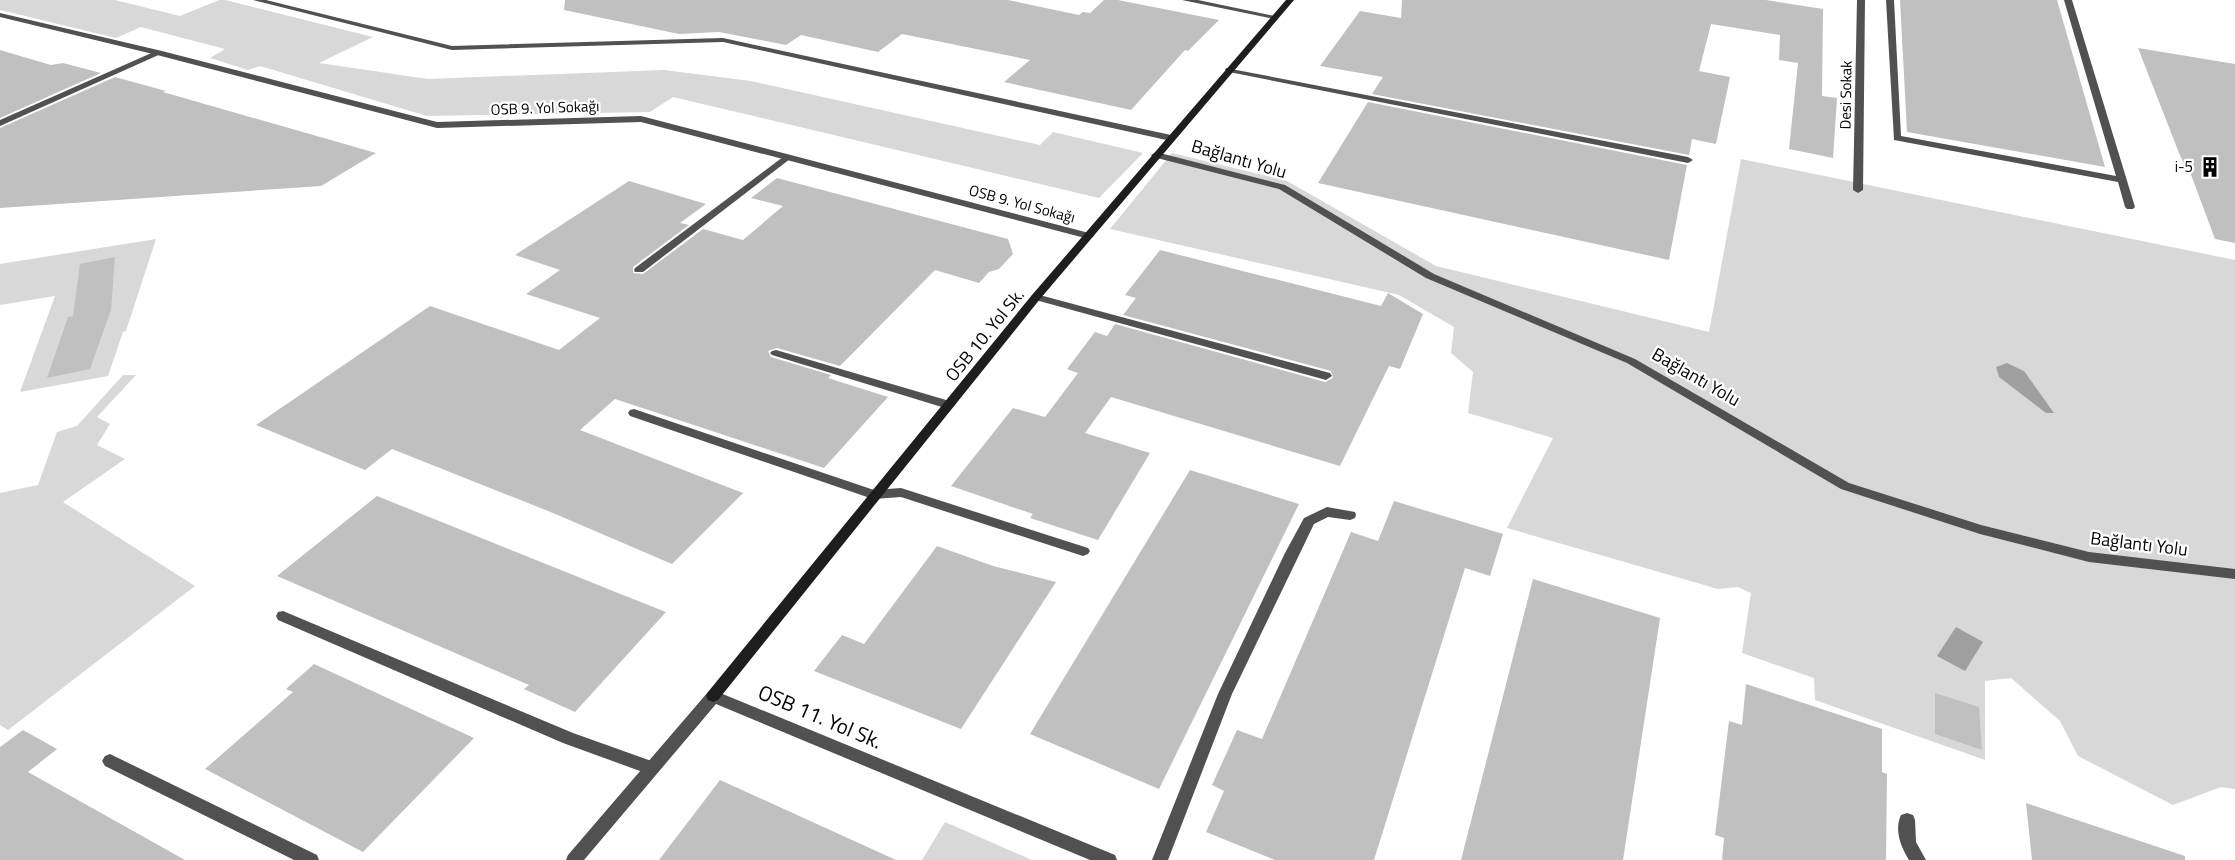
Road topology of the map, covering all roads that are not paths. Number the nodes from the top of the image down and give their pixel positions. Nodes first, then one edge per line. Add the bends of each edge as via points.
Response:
1 (257, 0) edge
2 (1186, 0) edge
3 (1290, 0) edge
4 (1861, 0) edge
5 (1890, 0) edge
6 (2068, 0) edge
7 (0, 15) edge
8 (1275, 17) junction
9 (159, 53) junction
10 (1229, 70) junction
11 (0, 123) edge
12 (1171, 138) junction
13 (1156, 155) junction
14 (787, 157) junction
15 (1688, 160) dead end
16 (2122, 180) junction
17 (1858, 190) dead end
18 (2130, 207) dead end
19 (1089, 236) junction
20 (639, 270) dead end
21 (1036, 297) junction
22 (776, 353) dead end
23 (1326, 376) dead end
24 (949, 405) junction
25 (634, 413) dead end
26 (874, 495) junction
27 (1350, 515) dead end
28 (1083, 551) dead end
29 (2235, 574) edge
30 (283, 616) dead end
31 (712, 696) junction
32 (110, 761) dead end
33 (651, 768) junction
34 (1907, 820) dead end
35 (311, 860) edge
36 (574, 860) edge
37 (1109, 860) edge
38 (1160, 860) edge
39 (1918, 860) edge

1 - 12 street via 452,48 723,40
2 - 8 street
3 - 8 street, OSB 10. Yol Sk.
4 - 17 street, Desi Sokak
5 - 16 street via 1897,138
6 - 16 street
7 - 9 street, OSB 9. Yol Sokağı
8 - 10 street, OSB 10. Yol Sk.
9 - 11 street
9 - 14 street, OSB 9. Yol Sokağı via 436,125 641,119
10 - 12 street, OSB 10. Yol Sk.
10 - 15 street
12 - 13 street, OSB 10. Yol Sk.
13 - 19 street, OSB 10. Yol Sk.
13 - 29 street, Bağlantı Yolu via 1282,187 1430,276 1631,361 1845,486 1980,529 2089,557
14 - 19 street, OSB 9. Yol Sokağı
14 - 20 street
16 - 18 street
19 - 21 street, OSB 10. Yol Sk.
21 - 23 street
21 - 24 street, OSB 10. Yol Sk.
22 - 24 street
24 - 26 street, OSB 10. Yol Sk.
25 - 26 street
26 - 28 street via 902,492
26 - 31 street, OSB 10. Yol Sk.
27 - 38 street via 1327,512 1309,521 1225,694
30 - 33 street via 568,738
31 - 33 street
31 - 37 street, OSB 11. Yol Sk.
32 - 35 street
33 - 36 street
34 - 39 street via 1908,843

